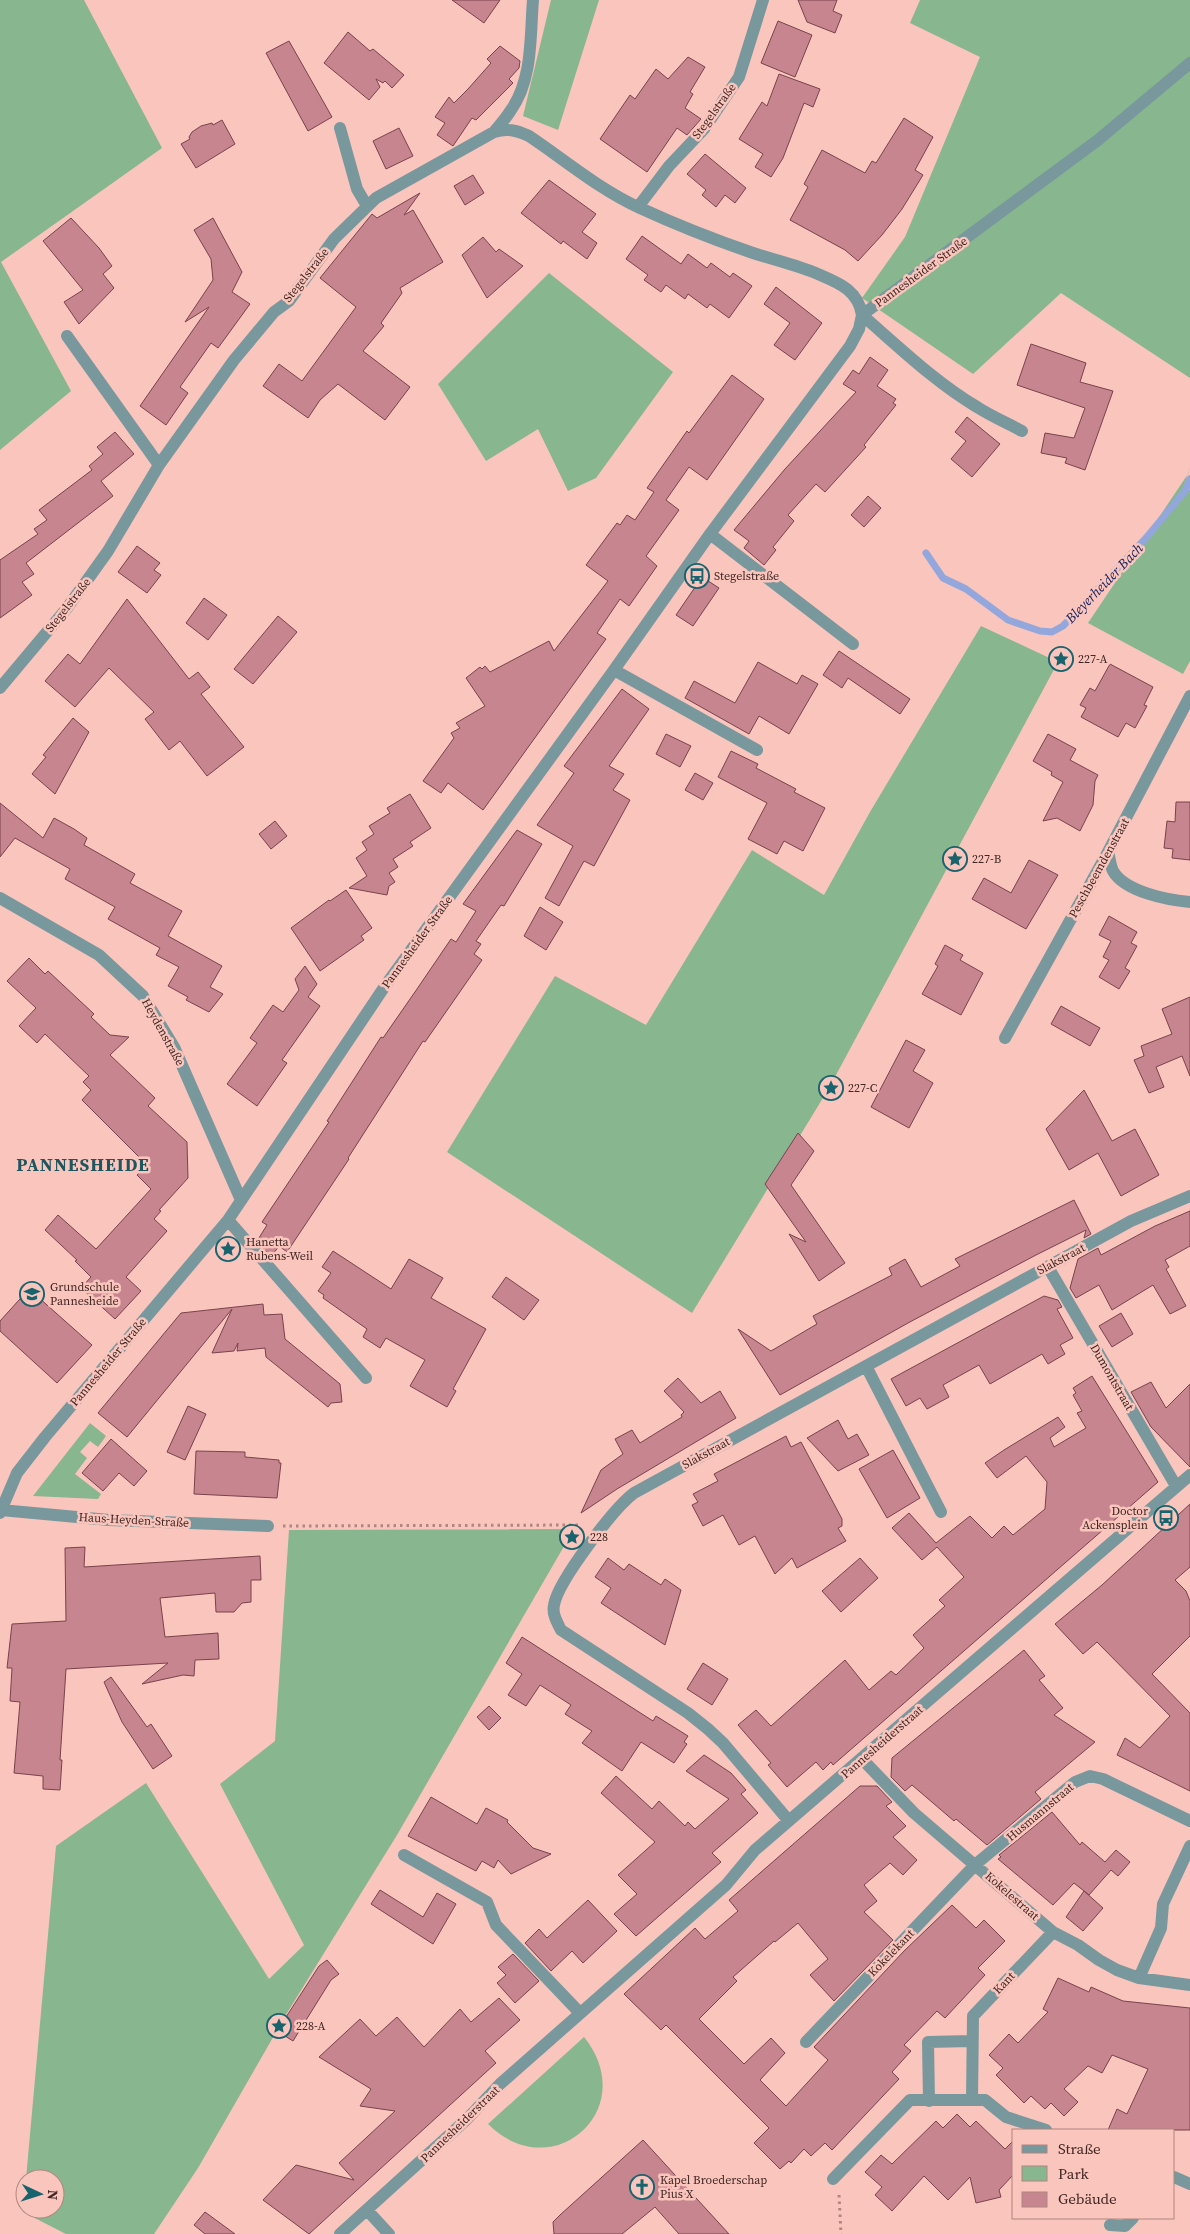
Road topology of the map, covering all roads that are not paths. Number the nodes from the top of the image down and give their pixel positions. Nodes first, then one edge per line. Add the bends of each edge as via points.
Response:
1 (532, 0) edge
2 (763, 0) edge
3 (1190, 63) edge
4 (340, 128) dead end
5 (494, 132) junction
6 (367, 206) junction
7 (638, 207) junction
8 (862, 315) junction
9 (67, 336) dead end
10 (1022, 431) dead end
11 (159, 465) junction
12 (710, 534) junction
13 (853, 644) dead end
14 (614, 670) junction
15 (0, 688) edge
16 (1190, 696) edge
17 (757, 750) dead end
18 (1108, 852) junction
19 (0, 898) edge
20 (1190, 902) edge
21 (1004, 1038) dead end
22 (1190, 1196) edge
23 (241, 1200) junction
24 (228, 1220) junction
25 (1048, 1267) junction
26 (866, 1366) junction
27 (366, 1378) dead end
28 (1190, 1475) edge
29 (1176, 1486) junction
30 (0, 1511) edge
31 (941, 1512) dead end
32 (268, 1526) road end
33 (862, 1759) junction
34 (790, 1821) junction
35 (1190, 1821) edge
36 (1190, 1846) edge
37 (404, 1855) dead end
38 (976, 1864) junction
39 (1053, 1932) junction
40 (1139, 1978) junction
41 (1190, 1984) edge
42 (580, 2013) junction
43 (971, 2041) junction
44 (806, 2042) dead end
45 (972, 2100) junction
46 (929, 2101) junction
47 (1043, 2129) edge
48 (1175, 2177) edge
49 (833, 2179) road end
50 (1190, 2184) edge
51 (367, 2210) junction
52 (1132, 2219) edge
53 (1108, 2226) edge
54 (340, 2234) edge
55 (389, 2234) edge

1 - 5 street, Stegelstraße via 529,64 512,110
2 - 7 street, Stegelstraße via 739,77 704,129 669,166
3 - 8 street, Pannesheider Straße via 1098,140
4 - 6 street via 357,189
5 - 6 street, Stegelstraße
5 - 7 street, Stegelstraße via 506,129 529,136
6 - 11 street, Stegelstraße via 334,239 289,301 274,312 234,360
7 - 8 street, Stegelstraße via 842,285 853,293
8 - 10 street via 949,388 976,407
8 - 12 street, Pannesheider Straße via 860,329 850,346
9 - 11 street
11 - 15 street, Stegelstraße via 108,551 67,608
12 - 13 street
12 - 14 street, Pannesheider Straße
14 - 17 street
14 - 23 street, Pannesheider Straße via 385,986
16 - 18 street, Peschbeemdenstraat
18 - 20 street via 1113,871 1126,884 1163,899
18 - 21 street, Peschbeemdenstraat
19 - 23 street, Heydenstraße via 99,955 143,996 174,1047
22 - 25 street, Slakstraat via 1132,1221
23 - 24 street, Pannesheider Straße
24 - 27 street
24 - 30 street, Pannesheider Straße via 45,1437 17,1473
25 - 26 street, Slakstraat
25 - 29 street, Dumontstraat
26 - 31 street
26 - 34 street, Slakstraat via 634,1493 602,1526 559,1592 554,1606 554,1618 561,1630 708,1729
28 - 29 street, Pannesheiderstraat
29 - 33 street, Pannesheiderstraat
30 - 32 street, Haus-Heyden-Straße via 109,1520
33 - 34 street, Pannesheiderstraat
33 - 38 street, Kokelestraat via 914,1813
34 - 42 street, Pannesheiderstraat via 755,1850 726,1885
35 - 38 street, Husmannstraat via 1090,1776 1076,1782
36 - 40 street via 1163,1904 1161,1928
37 - 42 street via 487,1902 496,1925
38 - 39 street, Kokelestraat
38 - 44 street, Kokelekant
39 - 40 street, Kokelestraat via 1078,1944 1098,1960
39 - 43 street, Kant via 973,2016
40 - 41 street, Kokelestraat
42 - 51 street, Pannesheiderstraat
43 - 45 street, Kant
43 - 46 street via 928,2042
45 - 46 street
45 - 47 street via 985,2100 1006,2117
46 - 49 street via 910,2100
48 - 50 street
51 - 54 street, Pannesheiderstraat
51 - 55 street
52 - 53 street via 1125,2226

